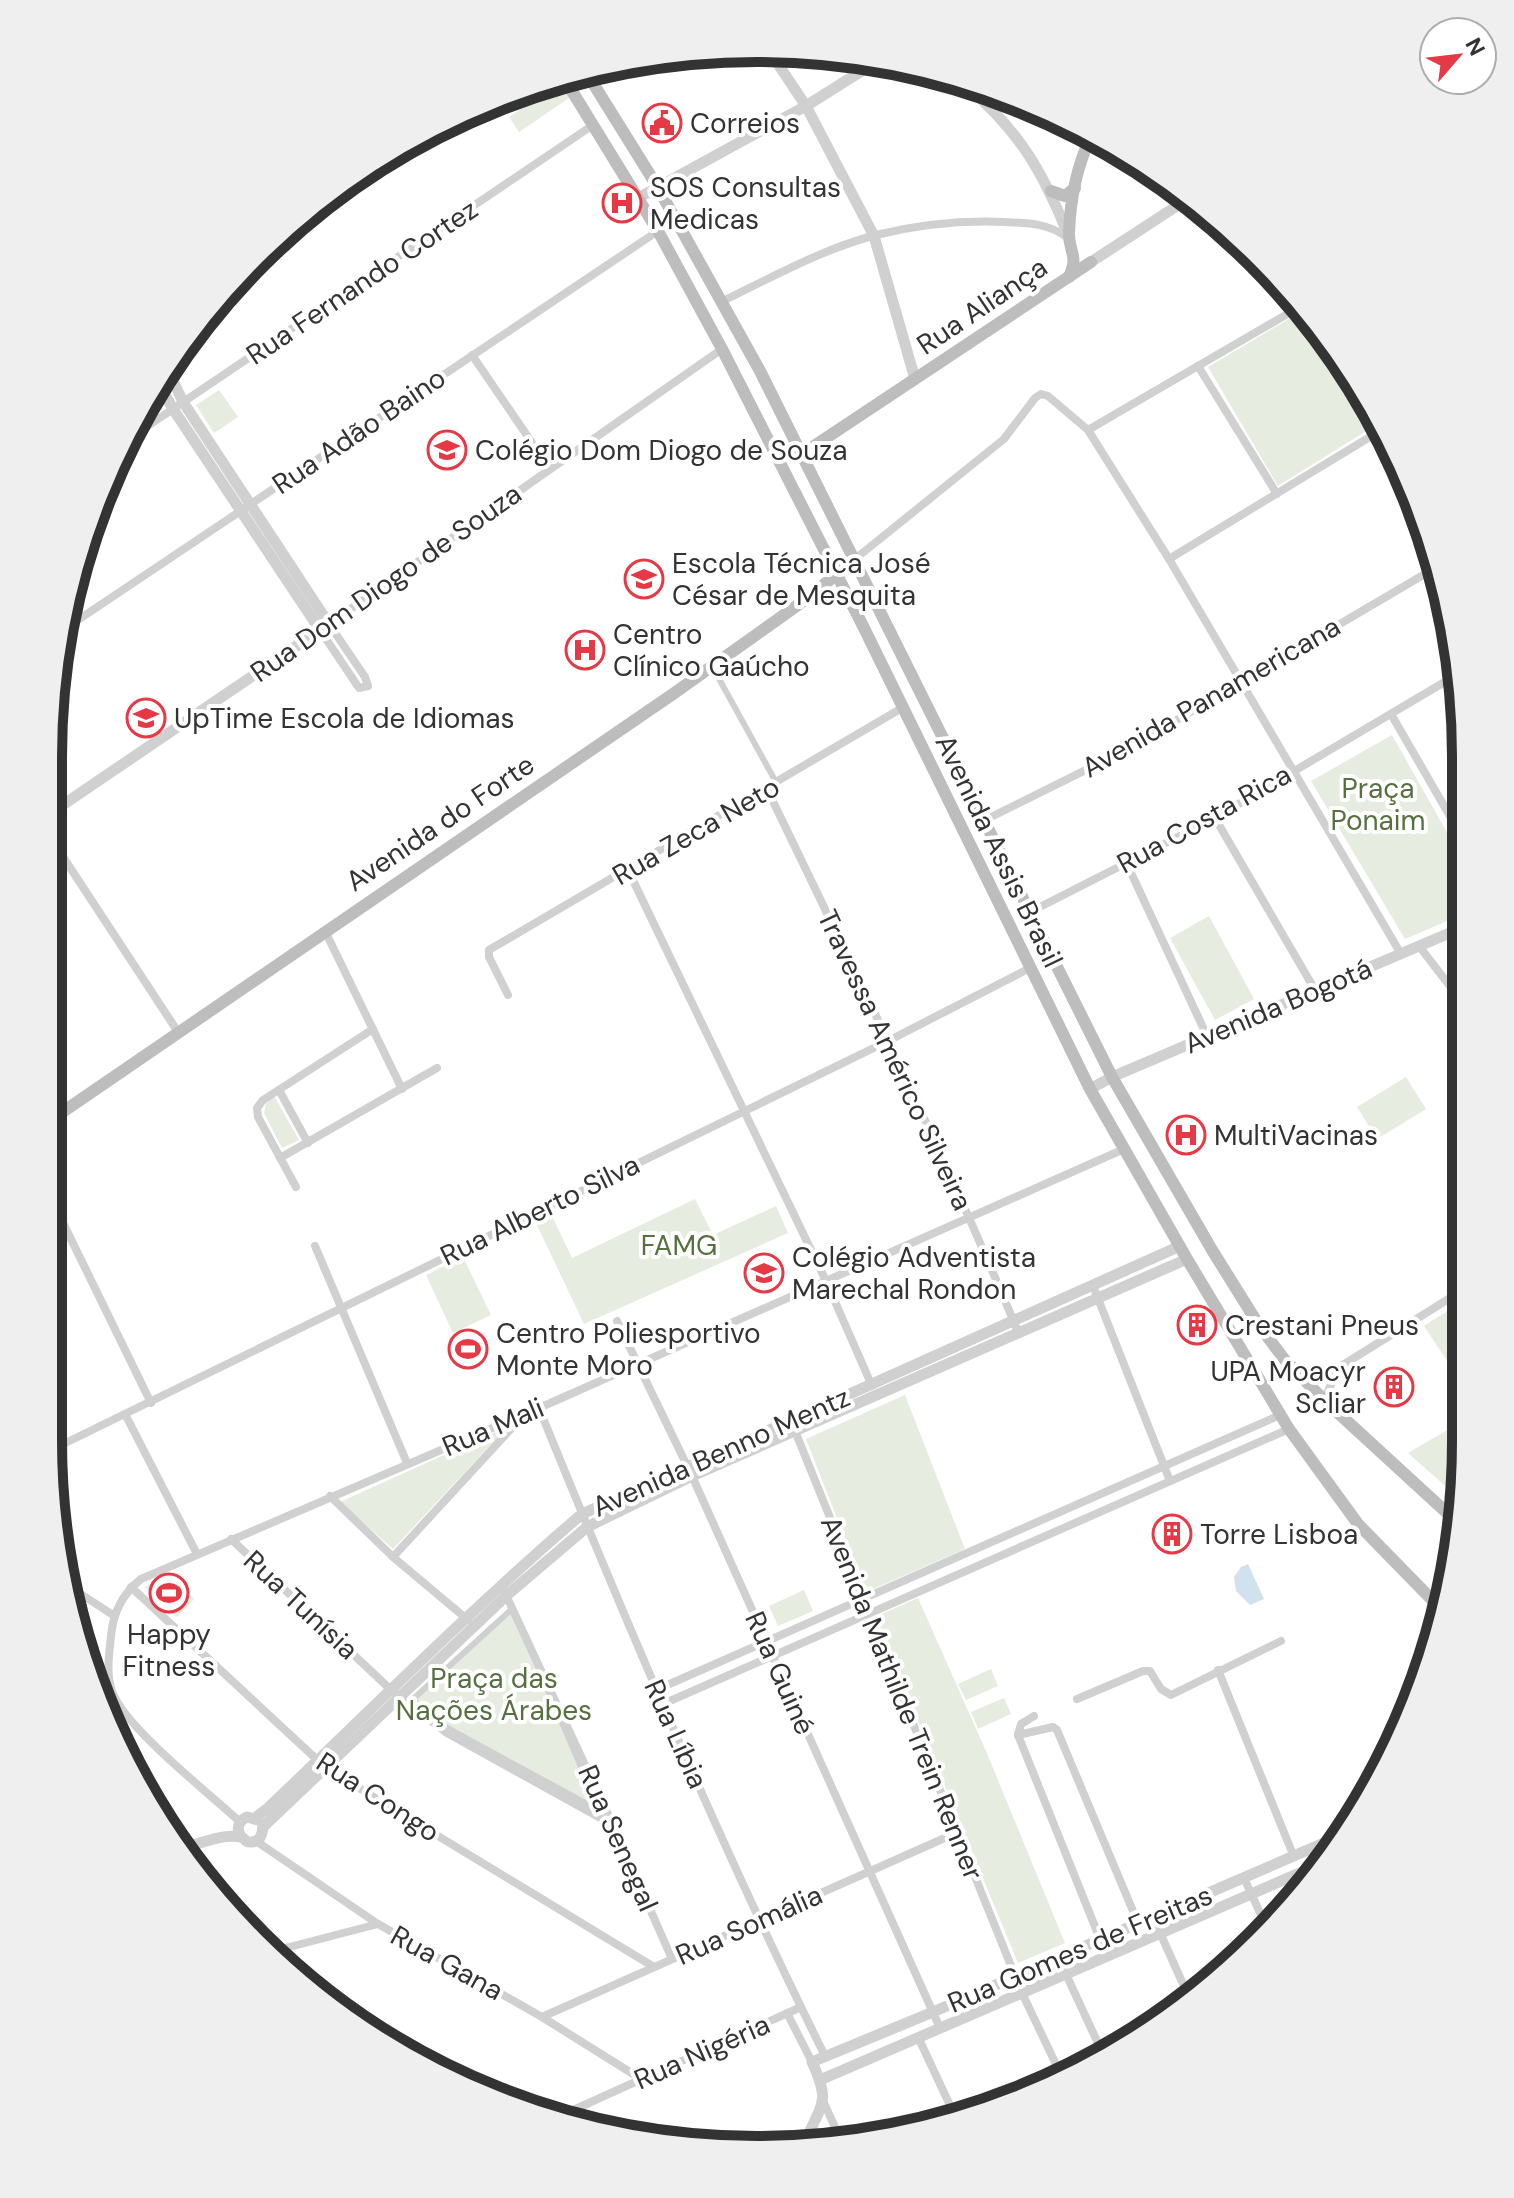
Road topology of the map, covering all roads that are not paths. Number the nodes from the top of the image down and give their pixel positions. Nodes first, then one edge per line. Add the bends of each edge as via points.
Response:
1 (777, 62) edge
2 (863, 70) edge
3 (592, 82) edge
4 (570, 88) edge
5 (983, 100) edge
6 (806, 106) junction
7 (593, 125) junction
8 (1086, 146) edge
9 (657, 186) junction
10 (1075, 188) junction
11 (1051, 191) junction
12 (638, 198) junction
13 (1178, 205) edge
14 (658, 231) junction
15 (874, 236) junction
16 (1069, 238) junction
17 (1074, 252) junction
18 (1091, 262) junction
19 (1069, 277) junction
20 (723, 301) junction
21 (1291, 312) edge
22 (722, 349) junction
23 (472, 355) junction
24 (1198, 366) junction
25 (915, 379) junction
26 (172, 383) edge
27 (166, 392) edge
28 (178, 406) junction
29 (145, 428) edge
30 (1088, 430) junction
31 (1372, 436) edge
32 (802, 454) junction
33 (550, 469) junction
34 (1277, 494) junction
35 (246, 507) junction
36 (855, 559) junction
37 (1169, 559) junction
38 (1427, 573) edge
39 (837, 577) junction
40 (75, 622) edge
41 (325, 627) junction
42 (712, 666) junction
43 (1448, 680) edge
44 (1242, 681) junction
45 (902, 708) junction
46 (1391, 714) junction
47 (1294, 770) junction
48 (777, 784) junction
49 (767, 789) junction
50 (62, 805) edge
51 (1215, 818) junction
52 (1452, 819) edge
53 (985, 820) junction
54 (62, 855) edge
55 (1126, 862) junction
56 (628, 870) junction
57 (1030, 912) junction
58 (325, 931) junction
59 (1452, 932) edge
60 (1419, 946) junction
61 (1401, 954) junction
62 (1030, 968) junction
63 (1452, 989) edge
64 (1315, 990) junction
65 (508, 995) dead end
66 (373, 1029) junction
67 (178, 1032) junction
68 (1207, 1036) junction
69 (888, 1041) junction
70 (437, 1068) dead end
71 (1112, 1077) junction
72 (402, 1089) junction
73 (1090, 1089) junction
74 (279, 1090) junction
75 (744, 1110) junction
76 (62, 1112) edge
77 (308, 1143) junction
78 (1124, 1149) junction
79 (280, 1158) junction
80 (296, 1187) dead end
81 (969, 1218) junction
82 (62, 1221) edge
83 (315, 1246) dead end
84 (1180, 1246) junction
85 (1187, 1259) junction
86 (826, 1281) junction
87 (1093, 1286) junction
88 (1452, 1297) edge
89 (1099, 1299) junction
90 (341, 1307) junction
91 (617, 1321) dead end
92 (1014, 1322) junction
93 (1019, 1334) junction
94 (637, 1364) junction
95 (1338, 1368) junction
96 (924, 1369) junction
97 (1303, 1380) junction
98 (874, 1390) junction
99 (1324, 1400) junction
100 (151, 1403) junction
101 (539, 1408) junction
102 (125, 1414) junction
103 (524, 1415) junction
104 (1280, 1415) junction
105 (793, 1426) junction
106 (1289, 1429) junction
107 (1223, 1441) junction
108 (62, 1445) edge
109 (1230, 1455) junction
110 (407, 1463) junction
111 (1164, 1467) junction
112 (689, 1471) junction
113 (1170, 1481) junction
114 (330, 1496) junction
115 (582, 1514) junction
116 (1448, 1514) edge
117 (587, 1527) junction
118 (1014, 1532) junction
119 (231, 1539) junction
120 (1019, 1547) junction
121 (197, 1554) junction
122 (393, 1557) junction
123 (131, 1587) junction
124 (504, 1591) junction
125 (79, 1593) edge
126 (861, 1599) junction
127 (1433, 1601) edge
128 (513, 1608) joint
129 (866, 1613) junction
130 (113, 1615) junction
131 (471, 1623) junction
132 (765, 1640) junction
133 (1281, 1641) dead end
134 (772, 1655) junction
135 (1218, 1670) junction
136 (656, 1690) junction
137 (395, 1693) junction
138 (1077, 1699) dead end
139 (663, 1704) junction
140 (1034, 1716) dead end
141 (1018, 1735) junction
142 (322, 1764) junction
143 (259, 1822) junction
144 (613, 1825) junction
145 (240, 1828) junction
146 (956, 1833) junction
147 (256, 1841) junction
148 (1322, 1845) edge
149 (193, 1846) edge
150 (1294, 1857) junction
151 (869, 1872) junction
152 (1301, 1872) edge
153 (1244, 1878) junction
154 (1251, 1894) junction
155 (1153, 1917) junction
156 (1262, 1917) edge
157 (760, 1922) junction
158 (1138, 1923) junction
159 (378, 1924) junction
160 (1160, 1934) junction
161 (1100, 1939) junction
162 (283, 1949) edge
163 (1058, 1957) junction
164 (672, 1959) junction
165 (654, 1967) junction
166 (1066, 1973) junction
167 (1015, 1975) junction
168 (1185, 1988) edge
169 (1022, 1993) junction
170 (801, 2007) junction
171 (933, 2012) junction
172 (787, 2013) junction
173 (542, 2017) junction
174 (940, 2028) junction
175 (918, 2037) junction
176 (1099, 2046) edge
177 (825, 2056) junction
178 (812, 2062) junction
179 (1057, 2067) edge
180 (641, 2079) junction
181 (820, 2080) junction
182 (823, 2101) junction
183 (951, 2108) edge
184 (572, 2111) edge
185 (837, 2131) edge
186 (808, 2134) edge

1 - 6 street
2 - 6 street
3 - 9 main road, Avenida Assis Brasil
4 - 7 main road, Avenida Assis Brasil
5 - 11 street via 1022,143
6 - 9 street
6 - 15 street
7 - 12 main road, Avenida Assis Brasil
7 - 28 street, Rua Fernando Cortez
8 - 10 main road
9 - 12 street
9 - 20 main road, Avenida Assis Brasil
10 - 11 main road via 1065,196
10 - 16 main road
11 - 16 street
12 - 14 main road, Avenida Assis Brasil
13 - 18 street, Rua Aliança
14 - 22 main road, Avenida Assis Brasil
14 - 23 street, Rua Adão Baino
15 - 16 street via 987,221 1055,227
15 - 20 street
15 - 25 street
16 - 17 main road
17 - 18 main road
17 - 19 main road
18 - 19 main road, Rua Aliança
19 - 25 main road, Rua Aliança
20 - 32 main road, Avenida Assis Brasil
21 - 24 street
22 - 33 street, Rua Dom Diogo de Souza
22 - 39 main road, Avenida Assis Brasil
23 - 33 street
23 - 35 street, Rua Adão Baino
24 - 30 street
24 - 34 street
25 - 32 main road, Rua Aliança
26 - 28 street
27 - 28 street
28 - 29 street, Rua Fernando Cortez
28 - 35 street
30 - 36 street via 1041,394 1004,439
30 - 37 street
31 - 34 street
32 - 36 main road, Avenida Assis Brasil
33 - 41 street, Rua Dom Diogo de Souza
34 - 37 street
35 - 40 street, Rua Adão Baino
35 - 41 street
36 - 39 main road, Avenida do Forte
36 - 53 main road, Avenida Assis Brasil
37 - 44 street
38 - 44 street, Avenida Panamericana
39 - 42 main road, Avenida do Forte
39 - 45 main road, Avenida Assis Brasil
41 - 41 street via 359,688 363,689 369,684
41 - 50 street, Rua Dom Diogo de Souza
42 - 48 street
42 - 58 main road, Avenida do Forte
43 - 46 street, Rua Costa Rica
44 - 47 street
44 - 53 street, Avenida Panamericana via 1124,751
45 - 48 street, Rua Zeca Neto
45 - 62 main road, Avenida Assis Brasil
46 - 47 street, Rua Costa Rica
46 - 52 street
47 - 51 street, Rua Costa Rica
47 - 61 street
48 - 49 street, Rua Zeca Neto
49 - 56 street, Rua Zeca Neto
49 - 69 street, Travessa Américo Silveira
51 - 55 street, Rua Costa Rica
51 - 64 street
53 - 57 main road, Avenida Assis Brasil
54 - 67 street
55 - 57 street, Rua Costa Rica
55 - 68 street
56 - 65 street, Rua Zeca Neto via 488,952
56 - 75 street
57 - 71 main road, Avenida Assis Brasil
58 - 66 street
58 - 67 main road, Avenida do Forte
59 - 60 street, Avenida Bogotá
60 - 61 street, Avenida Bogotá
60 - 63 street
61 - 64 street, Avenida Bogotá
62 - 69 street, Rua Alberto Silva
62 - 73 main road, Avenida Assis Brasil
64 - 68 street, Avenida Bogotá
66 - 72 street
66 - 74 street
67 - 76 main road, Avenida do Forte
68 - 71 street, Avenida Bogotá
69 - 75 street, Rua Alberto Silva
69 - 81 street, Travessa Américo Silveira
70 - 72 street
71 - 73 street, Avenida Bogotá
71 - 97 main road, Avenida Assis Brasil via 1260,1327
72 - 77 street
73 - 78 main road, Avenida Assis Brasil
74 - 77 street
74 - 79 street via 257,1108
75 - 86 street
75 - 90 street, Rua Alberto Silva
77 - 79 street
78 - 81 street, Rua Mali
78 - 84 main road, Avenida Assis Brasil
79 - 80 street
81 - 86 street, Rua Mali
81 - 92 street, Travessa Américo Silveira
82 - 100 street
83 - 90 street
84 - 85 main road, Avenida Assis Brasil
84 - 87 street, Avenida Benno Mentz
85 - 89 street, Avenida Benno Mentz
85 - 104 main road, Avenida Assis Brasil
86 - 94 street, Rua Mali
86 - 98 street
87 - 89 street
87 - 92 street, Avenida Benno Mentz
88 - 95 street
89 - 93 street, Avenida Benno Mentz
89 - 111 street
90 - 100 street, Rua Alberto Silva
90 - 110 street
91 - 94 street, Rua Guiné
92 - 93 street, Travessa Américo Silveira
92 - 96 street, Avenida Benno Mentz
93 - 96 street, Avenida Benno Mentz
94 - 101 street, Rua Mali
94 - 112 street, Rua Guiné
95 - 97 street
95 - 99 street
96 - 98 street, Avenida Benno Mentz
97 - 99 main road, Avenida Assis Brasil
98 - 105 street, Avenida Benno Mentz
99 - 116 main road, Avenida Assis Brasil
100 - 102 street, Rua Alberto Silva
101 - 103 street, Rua Mali
101 - 115 street, Rua Líbia
102 - 108 street, Rua Alberto Silva
102 - 121 street
103 - 110 street, Rua Mali
103 - 122 street
104 - 106 main road, Avenida Assis Brasil
104 - 107 street
105 - 112 street, Avenida Benno Mentz
105 - 126 street, Avenida Mathilde Trein Renner
106 - 109 street
106 - 127 main road, Avenida Assis Brasil via 1358,1524
107 - 109 street
107 - 111 street
109 - 113 street
110 - 114 street, Rua Mali
111 - 113 street
111 - 118 street
112 - 115 street, Avenida Benno Mentz
112 - 117 street, Avenida Benno Mentz
112 - 132 street, Rua Guiné
113 - 120 street
114 - 119 street, Rua Mali
114 - 122 street
115 - 117 street, Rua Líbia
115 - 124 street, Avenida Benno Mentz
117 - 124 street, Avenida Benno Mentz
117 - 136 street, Rua Líbia
118 - 120 street
118 - 126 street
119 - 121 street, Rua Mali
119 - 137 street, Rua Tunísia
120 - 129 street
121 - 123 street, Rua Mali
122 - 131 street
123 - 130 street, Rua Mali
123 - 142 street, Rua Congo
124 - 131 street, Avenida Benno Mentz
124 - 144 street, Rua Senegal
125 - 130 street
126 - 129 street, Avenida Mathilde Trein Renner
126 - 132 street
128 - 128 street via 412,1700 449,1729 600,1811
129 - 134 street
129 - 146 street, Avenida Mathilde Trein Renner
130 - 145 street, Rua Mali via 108,1667 113,1692 129,1719
131 - 137 street, Avenida Benno Mentz
132 - 134 street, Rua Guiné
132 - 136 street
133 - 135 street
134 - 139 street
134 - 151 street, Rua Guiné
135 - 138 street via 1171,1695 1150,1671 1143,1671
135 - 150 street
136 - 139 street, Rua Líbia
137 - 142 street, Avenida Benno Mentz
137 - 144 street, Rua Tunísia via 447,1733
139 - 157 street, Rua Líbia
140 - 141 street via 1021,1724
141 - 158 street via 1057,1730
141 - 161 street
142 - 143 street, Avenida Benno Mentz
142 - 165 street, Rua Congo
143 - 145 street via 247,1817
143 - 147 street via 262,1835
144 - 164 street, Rua Senegal
145 - 147 street via 248,1842
145 - 149 street
146 - 151 street, Rua Somália
146 - 167 street, Avenida Mathilde Trein Renner
147 - 159 street, Rua Gana
148 - 150 street, Rua Gomes de Freitas
150 - 153 street, Rua Gomes de Freitas
151 - 157 street, Rua Somália
151 - 171 street, Rua Guiné
152 - 154 street, Rua Gomes de Freitas
153 - 154 street
153 - 155 street, Rua Gomes de Freitas
154 - 156 street
154 - 160 street, Rua Gomes de Freitas
155 - 158 street, Rua Gomes de Freitas
155 - 160 street
157 - 164 street, Rua Somália
157 - 170 street, Rua Líbia
158 - 161 street, Rua Gomes de Freitas
159 - 162 street
159 - 173 street, Rua Gana
160 - 166 street, Rua Gomes de Freitas
160 - 168 street
161 - 163 street, Rua Gomes de Freitas
163 - 166 street
163 - 167 street, Rua Gomes de Freitas
164 - 165 street, Rua Somália
165 - 173 street, Rua Somália
166 - 169 street, Rua Gomes de Freitas
166 - 176 street
167 - 169 street, Avenida Mathilde Trein Renner
167 - 171 street, Rua Gomes de Freitas
169 - 174 street, Rua Gomes de Freitas
169 - 179 street, Avenida Mathilde Trein Renner
170 - 172 street, Rua Nigéria
170 - 177 street, Rua Líbia
171 - 174 street, Rua Guiné
171 - 177 street, Rua Gomes de Freitas
172 - 178 street
172 - 180 street, Rua Nigéria
173 - 180 street, Rua Gana
174 - 175 street, Rua Gomes de Freitas
175 - 181 street, Rua Gomes de Freitas
175 - 183 street
177 - 178 street, Rua Gomes de Freitas
178 - 181 street
180 - 184 street, Rua Nigéria
181 - 182 street
182 - 185 street
182 - 186 street

